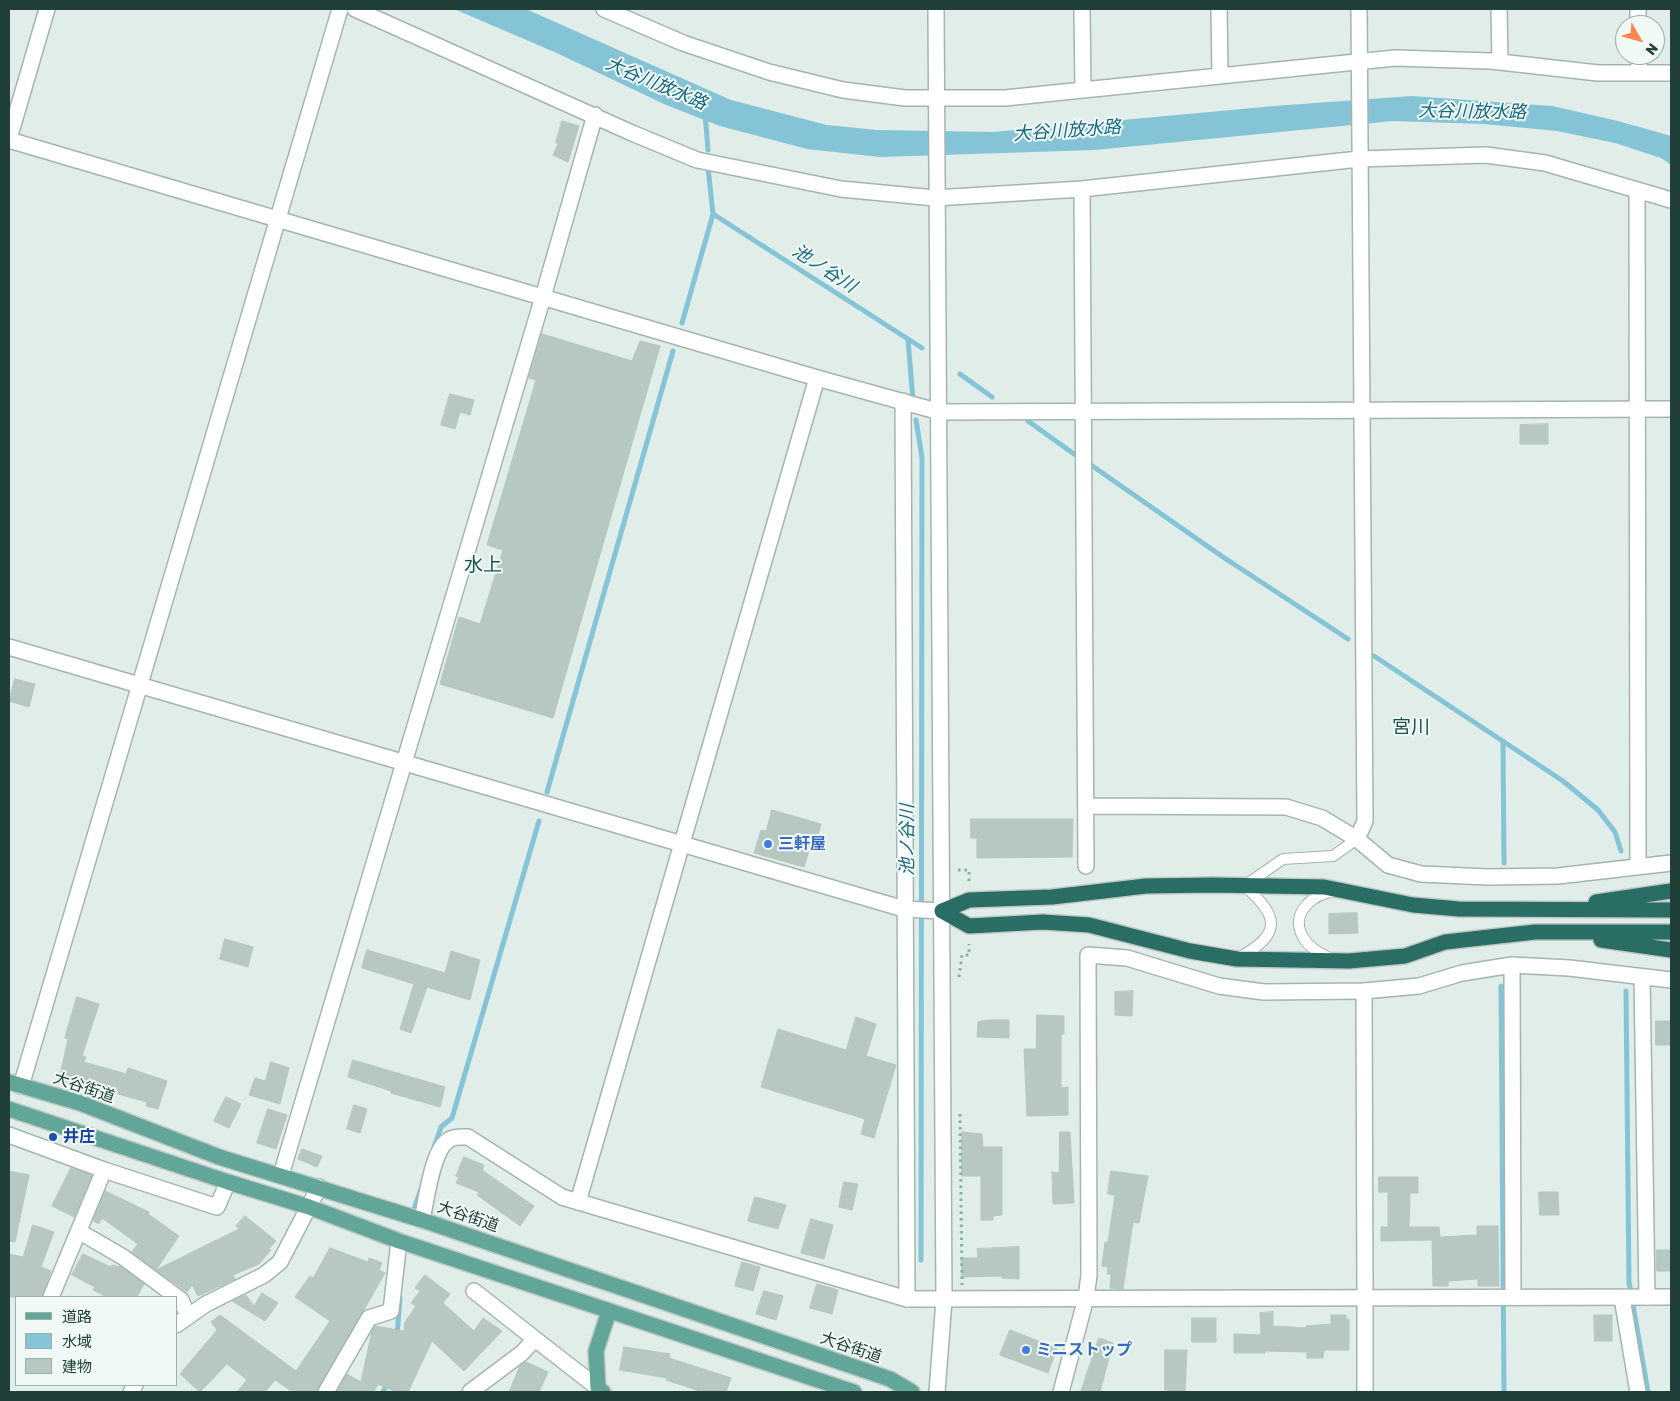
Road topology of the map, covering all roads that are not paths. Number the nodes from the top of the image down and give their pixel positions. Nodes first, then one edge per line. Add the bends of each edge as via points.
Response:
1 (47, 9) edge
2 (340, 9) edge
3 (355, 9) edge
4 (604, 9) edge
5 (936, 9) edge
6 (1082, 9) edge
7 (1219, 9) edge
8 (1359, 9) edge
9 (1499, 9) edge
10 (1360, 60) junction
11 (1500, 62) junction
12 (1639, 65) edge
13 (1639, 72) junction
14 (1671, 73) edge
15 (1220, 75) junction
16 (1083, 89) junction
17 (937, 103) junction
18 (594, 115) junction
19 (9, 140) edge
20 (1359, 159) junction
21 (1082, 189) junction
22 (1637, 190) junction
23 (935, 198) junction
24 (1671, 200) edge
25 (277, 218) junction
26 (542, 297) junction
27 (817, 378) junction
28 (903, 401) junction
29 (1639, 409) junction
30 (1671, 409) edge
31 (1362, 411) junction
32 (940, 412) junction
33 (1083, 412) junction
34 (9, 648) edge
35 (138, 686) junction
36 (404, 764) junction
37 (1086, 806) junction
38 (1357, 839) junction
39 (681, 845) junction
40 (1671, 863) edge
41 (1086, 866) dead end
42 (1638, 866) junction
43 (1244, 886) junction
44 (1346, 890) junction
45 (1671, 891) edge
46 (1548, 908) junction
47 (909, 910) junction
48 (1671, 910) edge
49 (937, 911) junction
50 (1545, 932) junction
51 (1671, 932) edge
52 (1671, 950) edge
53 (1237, 959) junction
54 (1334, 960) junction
55 (1512, 965) junction
56 (1642, 977) junction
57 (1671, 980) edge
58 (1364, 991) junction
59 (15, 1084) edge
60 (9, 1109) edge
61 (9, 1135) edge
62 (104, 1170) junction
63 (281, 1175) junction
64 (228, 1182) junction
65 (319, 1187) junction
66 (578, 1202) junction
67 (309, 1206) junction
68 (422, 1220) junction
69 (80, 1232) junction
70 (399, 1241) junction
71 (474, 1291) dead end
72 (51, 1296) edge
73 (177, 1296) edge
74 (178, 1297) edge
75 (1513, 1297) junction
76 (1647, 1297) junction
77 (1671, 1297) edge
78 (1086, 1298) junction
79 (1365, 1298) junction
80 (1622, 1298) junction
81 (907, 1299) junction
82 (944, 1300) junction
83 (609, 1311) junction
84 (182, 1320) edge
85 (535, 1340) junction
86 (600, 1390) edge
87 (326, 1392) edge
88 (470, 1392) edge
89 (854, 1392) edge
90 (912, 1392) edge
91 (937, 1392) edge
92 (1061, 1392) edge
93 (1365, 1392) edge
94 (1638, 1392) edge

1 - 19 street
2 - 25 street
3 - 18 street
4 - 17 street via 683,43 797,81
5 - 17 street
6 - 16 street
7 - 15 street
8 - 10 street
9 - 11 street
10 - 11 street via 1437,58
10 - 15 street
10 - 20 street
11 - 13 street via 1598,73
12 - 13 street
13 - 14 street
15 - 16 street
16 - 17 street
17 - 23 street
18 - 23 street via 697,160 841,189
18 - 26 street
19 - 25 street
20 - 21 street
20 - 22 street via 1486,155 1545,163
20 - 31 street
21 - 23 street
21 - 33 street
22 - 24 street
22 - 29 street
23 - 32 street
25 - 26 street
25 - 35 street
26 - 27 street
26 - 36 street
27 - 28 street
27 - 39 street
28 - 32 street
28 - 47 street
29 - 30 street
29 - 31 street
29 - 42 street
31 - 33 street
31 - 38 street via 1365,820
32 - 33 street
32 - 49 street
33 - 37 street
34 - 35 street
35 - 36 street
35 - 59 street
36 - 39 street
36 - 63 street
37 - 38 street via 1286,807 1322,818
37 - 41 street
38 - 42 street via 1388,865 1421,874 1558,876
38 - 43 lane via 1333,856 1283,859
39 - 47 street
39 - 66 street
40 - 42 street
43 - 44 highway via 1324,886
43 - 49 highway via 1146,886 1052,897 969,900
43 - 53 lane via 1262,901 1269,912 1271,924 1258,947
44 - 46 highway via 1413,904 1459,909
44 - 54 lane via 1313,898 1303,909 1299,922 1302,936 1309,945
45 - 46 highway
46 - 48 highway
47 - 49 street
47 - 81 street
49 - 53 highway via 969,926 1043,922 1089,925 1190,951
49 - 82 street
50 - 51 highway
50 - 52 highway
50 - 54 highway via 1444,942 1405,956
53 - 54 highway
55 - 56 street
55 - 58 street via 1462,973 1419,986
55 - 75 street
56 - 57 street
56 - 76 street
58 - 78 street via 1255,991 1220,986 1127,958 1088,955
58 - 79 street
59 - 63 main road, 大谷街道 via 80,1104 219,1157
60 - 64 main road
61 - 62 street
62 - 64 street via 217,1207
62 - 69 street
63 - 65 main road, 大谷街道
64 - 67 main road
65 - 67 street
65 - 68 main road, 大谷街道
66 - 68 street via 562,1197 468,1137 454,1137 438,1154
66 - 81 street
67 - 70 main road
67 - 84 street via 280,1262 264,1275
68 - 90 main road, 大谷街道 via 890,1379
69 - 72 street
69 - 73 street via 123,1257
70 - 83 main road
70 - 87 street via 391,1311 369,1318
71 - 85 street
74 - 84 street via 182,1300
75 - 79 street
75 - 80 street
76 - 77 street
76 - 80 street
78 - 79 street
78 - 82 street
78 - 92 street
79 - 93 street
80 - 94 street
81 - 82 street
82 - 91 street
83 - 86 main road via 596,1351
83 - 89 main road
85 - 86 street
85 - 88 street via 522,1354

